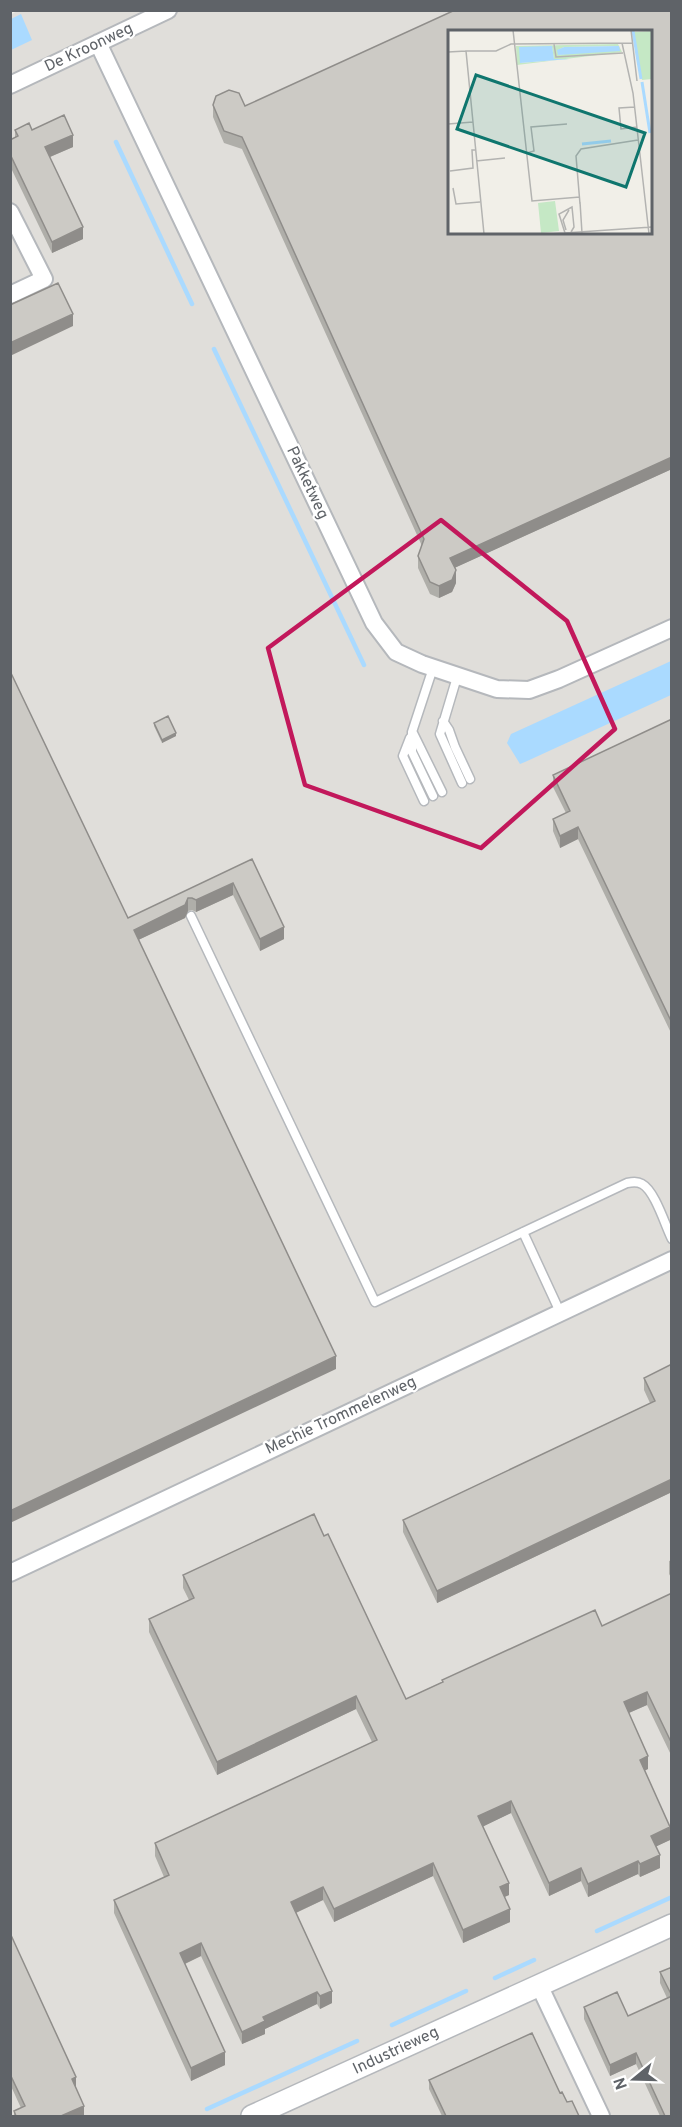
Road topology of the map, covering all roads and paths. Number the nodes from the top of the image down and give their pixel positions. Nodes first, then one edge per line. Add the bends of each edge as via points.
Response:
1 (168, 10) edge
2 (99, 43) junction
3 (10, 85) edge
4 (10, 212) edge
5 (10, 295) edge
6 (672, 628) edge
7 (433, 668) junction
8 (458, 677) junction
9 (412, 732) junction
10 (466, 781) dead end
11 (438, 794) dead end
12 (423, 801) dead end
13 (191, 916) dead end
14 (523, 1232) junction
15 (672, 1239) edge
16 (672, 1260) edge
17 (560, 1312) junction
18 (10, 1573) edge
19 (672, 1925) edge
20 (539, 1985) junction
21 (252, 2116) edge
22 (601, 2116) edge

1 - 2 street, De Kroonweg
2 - 3 street, De Kroonweg
2 - 7 street, Pakketweg via 374,623 396,652
4 - 5 street via 44,279
6 - 8 street, Pakketweg via 559,680 528,690 497,689
7 - 8 street, Pakketweg
7 - 9 lane
8 - 10 lane via 443,721
9 - 11 lane
9 - 12 lane via 403,756
13 - 14 lane via 375,1302
14 - 15 lane via 636,1182 651,1193
14 - 17 lane
16 - 17 street, Mechie Trommelenweg
17 - 18 street, Mechie Trommelenweg
19 - 20 street, Industrieweg
20 - 21 street, Industrieweg
20 - 22 street

